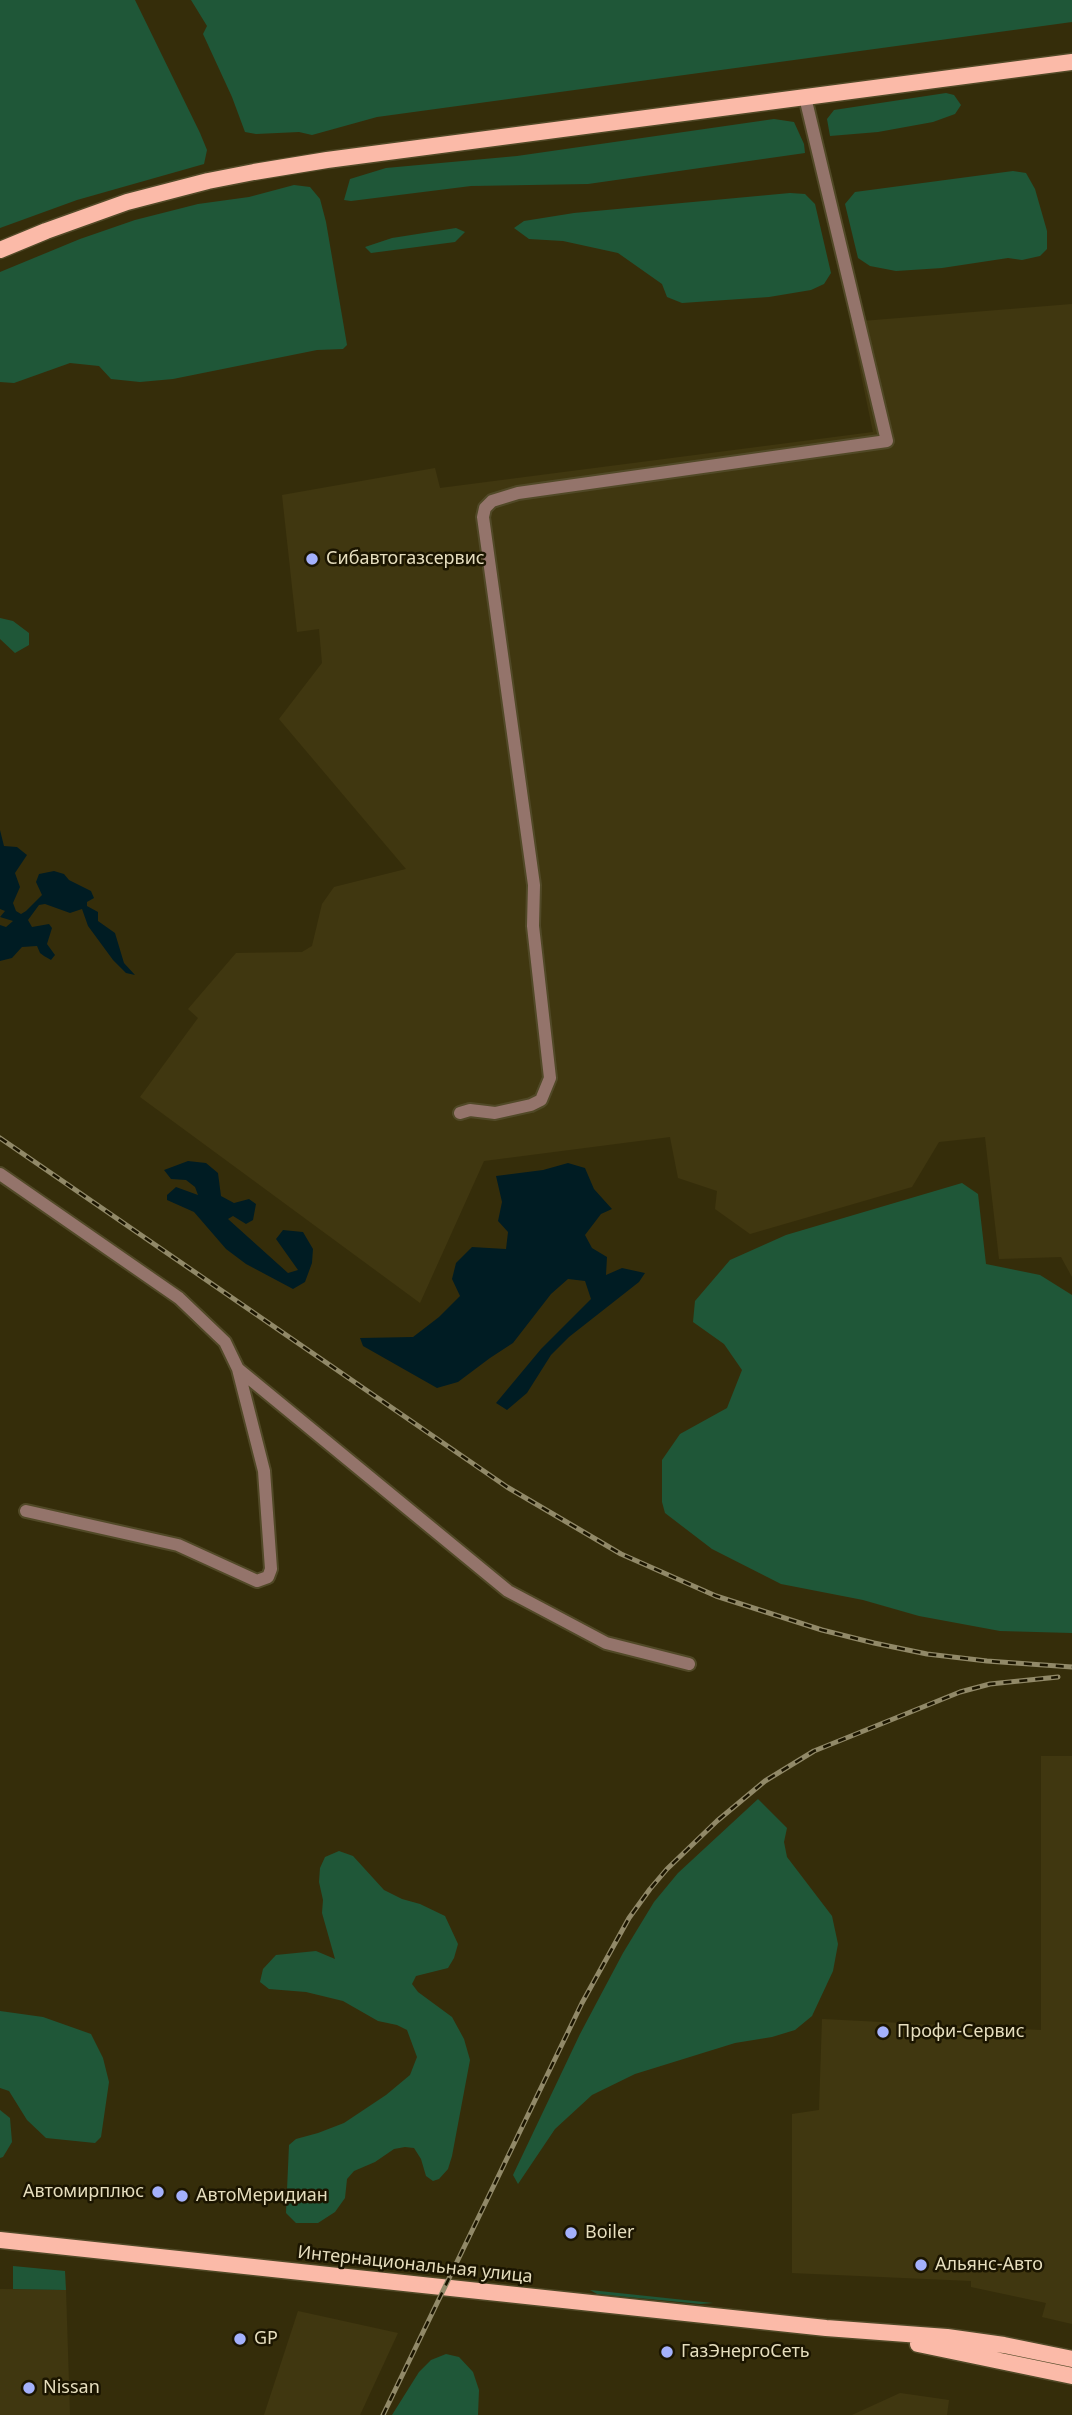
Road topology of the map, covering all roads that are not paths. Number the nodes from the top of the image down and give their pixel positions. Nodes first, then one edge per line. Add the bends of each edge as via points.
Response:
1 (1072, 62) edge
2 (805, 97) junction
3 (0, 250) edge
4 (460, 1113) dead end
5 (0, 1174) edge
6 (238, 1368) junction
7 (26, 1511) dead end
8 (690, 1664) dead end
9 (0, 2240) edge
10 (825, 2328) junction
11 (1072, 2359) edge
12 (1072, 2376) edge

1 - 2 main road
2 - 3 main road via 254,172 127,202
2 - 4 street via 887,441 519,493 492,501 485,508 534,885 533,926 550,1078 541,1100 531,1105 495,1113
5 - 6 street via 179,1298 225,1342
6 - 7 street via 264,1471 271,1569 264,1580 257,1581 178,1545
6 - 8 street via 508,1591 606,1643
9 - 10 main road, Интернациональная улица
10 - 11 main road, Интернациональная улица via 947,2337
10 - 12 main road, Интернациональная улица

